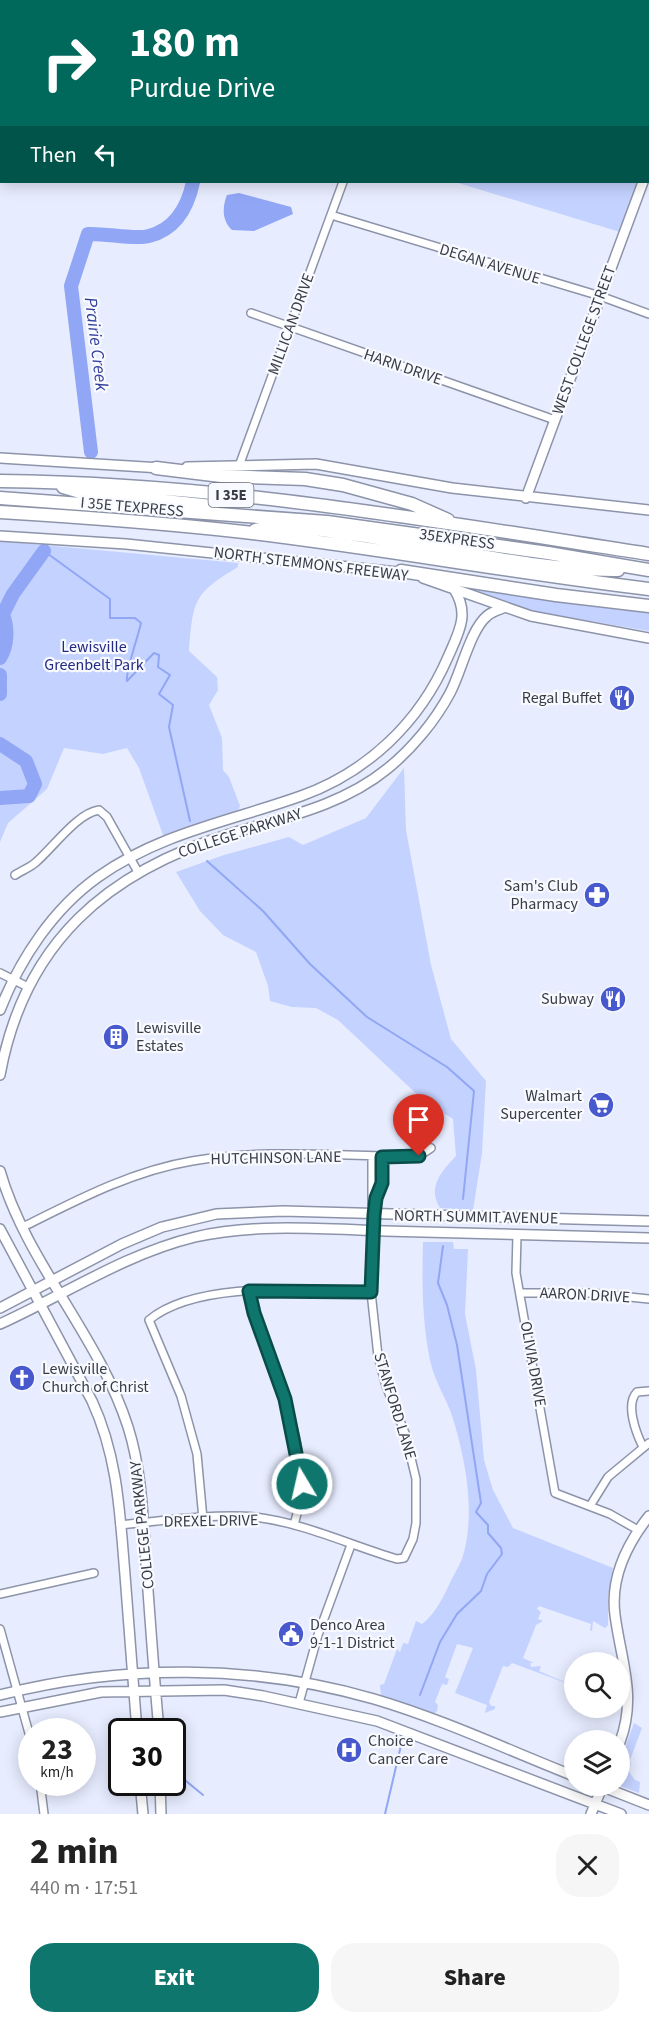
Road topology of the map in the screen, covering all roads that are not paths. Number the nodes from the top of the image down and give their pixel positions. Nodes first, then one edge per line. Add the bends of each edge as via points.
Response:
1 (343, 183) edge
2 (643, 183) edge
3 (331, 215) junction
4 (600, 296) junction
5 (251, 314) dead end
6 (649, 314) edge
7 (289, 327) junction
8 (555, 420) junction
9 (0, 458) edge
10 (239, 466) junction
11 (156, 468) junction
12 (0, 481) edge
13 (44, 482) junction
14 (0, 498) edge
15 (526, 498) junction
16 (649, 510) edge
17 (0, 512) edge
18 (263, 517) junction
19 (460, 526) junction
20 (245, 532) junction
21 (0, 536) edge
22 (649, 554) edge
23 (649, 570) edge
24 (401, 571) junction
25 (649, 588) edge
26 (454, 589) junction
27 (649, 606) edge
28 (503, 609) junction
29 (649, 638) edge
30 (406, 726) junction
31 (419, 737) junction
32 (244, 813) junction
33 (249, 828) junction
34 (129, 858) junction
35 (138, 872) junction
36 (15, 875) dead end
37 (0, 973) edge
38 (13, 979) junction
39 (28, 987) junction
40 (0, 1010) edge
41 (0, 1075) edge
42 (431, 1148) dead end
43 (372, 1157) junction
44 (382, 1157) junction
45 (0, 1171) edge
46 (374, 1215) junction
47 (507, 1217) junction
48 (649, 1221) edge
49 (23, 1227) junction
50 (0, 1229) edge
51 (373, 1231) junction
52 (517, 1235) junction
53 (649, 1238) edge
54 (53, 1281) junction
55 (249, 1291) junction
56 (32, 1292) junction
57 (371, 1292) junction
58 (520, 1293) junction
59 (61, 1295) junction
60 (649, 1299) edge
61 (40, 1306) junction
62 (0, 1308) edge
63 (0, 1324) edge
64 (649, 1390) edge
65 (646, 1445) edge
66 (590, 1506) junction
67 (649, 1516) edge
68 (202, 1519) junction
69 (143, 1522) junction
70 (120, 1525) junction
71 (294, 1525) junction
72 (638, 1530) junction
73 (351, 1545) junction
74 (404, 1558) joint
75 (94, 1573) dead end
76 (0, 1594) edge
77 (0, 1629) edge
78 (132, 1673) junction
79 (154, 1673) junction
80 (304, 1683) junction
81 (16, 1691) junction
82 (134, 1691) junction
83 (156, 1691) junction
84 (0, 1695) edge
85 (299, 1703) junction
86 (20, 1706) junction
87 (0, 1712) edge
88 (24, 1718) edge
89 (136, 1718) edge
90 (158, 1718) edge
91 (624, 1730) edge
92 (564, 1772) edge
93 (41, 1796) edge
94 (141, 1796) edge
95 (159, 1796) edge
96 (598, 1796) edge
97 (626, 1796) edge
98 (596, 1804) junction
99 (649, 1805) edge
100 (42, 1814) edge
101 (142, 1814) edge
102 (160, 1814) edge
103 (591, 1814) edge
104 (621, 1814) edge

1 - 3 street, MILLICAN DRIVE
2 - 4 main road, WEST COLLEGE STREET
3 - 4 street, DEGAN AVENUE
3 - 7 street, MILLICAN DRIVE
4 - 6 street, DEGAN AVENUE
4 - 8 main road, WEST COLLEGE STREET
5 - 7 street, HARN DRIVE
7 - 8 street, HARN DRIVE
7 - 10 street, MILLICAN DRIVE
8 - 15 main road, WEST COLLEGE STREET
9 - 11 main road
10 - 11 main road
10 - 15 main road via 316,464
11 - 19 highway via 343,485 412,504
12 - 13 highway, I 35E
13 - 18 highway via 80,492 214,506
13 - 19 highway, I 35E via 202,492
14 - 18 highway, I 35E TEXPRESS
15 - 16 main road
17 - 20 highway, NORTH STEMMONS FREEWAY / I 35E via 136,520
18 - 23 highway, 35EXPRESS via 392,530
19 - 22 highway, I 35E
20 - 23 highway via 273,526 393,539 590,569
20 - 25 highway, NORTH STEMMONS FREEWAY / I 35E via 546,577
21 - 24 main road, NORTH STEMMONS FREEWAY
24 - 26 main road, NORTH STEMMONS FREEWAY
24 - 27 highway
26 - 28 main road, NORTH STEMMONS FREEWAY
26 - 30 main road, COLLEGE PARKWAY via 462,601 462,625 434,687
28 - 29 main road, NORTH STEMMONS FREEWAY
28 - 31 main road, COLLEGE PARKWAY via 488,615 479,625 450,692
30 - 31 main road
30 - 32 main road, COLLEGE PARKWAY via 351,771 302,796
31 - 33 main road, COLLEGE PARKWAY via 386,770 342,797
32 - 33 main road
32 - 34 main road, COLLEGE PARKWAY via 184,832
33 - 35 main road, COLLEGE PARKWAY via 206,841
34 - 35 street
34 - 36 street via 107,817 94,810 35,863
34 - 38 main road, COLLEGE PARKWAY via 97,877 56,916
35 - 39 main road, COLLEGE PARKWAY via 78,917 42,961
37 - 38 street
38 - 39 street
38 - 40 main road, COLLEGE PARKWAY
39 - 41 main road, COLLEGE PARKWAY via 10,1029
42 - 44 street, HUTCHINSON LANE via 419,1156
43 - 44 street, HUTCHINSON LANE
43 - 46 street, STANFORD LANE
43 - 49 street, HUTCHINSON LANE via 267,1155 190,1161 116,1184
44 - 46 street, STANFORD LANE via 382,1183
45 - 49 main road, COLLEGE PARKWAY
46 - 47 main road, NORTH SUMMIT AVENUE
46 - 51 street, STANFORD LANE
46 - 54 main road, NORTH SUMMIT AVENUE via 216,1214 182,1221 122,1244
47 - 48 main road, NORTH SUMMIT AVENUE
47 - 52 main road
49 - 54 main road, COLLEGE PARKWAY
50 - 56 main road, COLLEGE PARKWAY
51 - 52 main road, NORTH SUMMIT AVENUE
51 - 57 street, STANFORD LANE
51 - 59 main road, NORTH SUMMIT AVENUE via 243,1230 204,1235 162,1246
52 - 53 main road, NORTH SUMMIT AVENUE
52 - 58 street, OLIVIA DRIVE
54 - 56 main road, NORTH SUMMIT AVENUE
54 - 59 main road, COLLEGE PARKWAY
55 - 57 street
55 - 68 street via 213,1295 172,1307 149,1320 181,1396 197,1454
55 - 71 street via 295,1441 302,1484
56 - 61 main road, COLLEGE PARKWAY
56 - 62 main road, NORTH SUMMIT AVENUE
57 - 74 street, STANFORD LANE via 378,1356 405,1433 416,1479 416,1523
58 - 60 street, AARON DRIVE via 583,1292
58 - 66 street, OLIVIA DRIVE via 555,1493
59 - 61 main road, NORTH SUMMIT AVENUE
59 - 69 main road, COLLEGE PARKWAY via 112,1388 128,1427
61 - 63 main road, NORTH SUMMIT AVENUE
61 - 70 main road, COLLEGE PARKWAY via 102,1422 118,1485
64 - 65 street via 637,1392 632,1402 636,1430
65 - 66 street via 608,1477
66 - 72 street
67 - 72 main road
68 - 69 street, DREXEL DRIVE
68 - 71 street, DREXEL DRIVE via 249,1517
69 - 70 street, DREXEL DRIVE
69 - 79 main road, COLLEGE PARKWAY
70 - 78 main road, COLLEGE PARKWAY
71 - 73 street, DREXEL DRIVE
72 - 91 main road via 622,1562 614,1612 627,1669
73 - 74 street, DREXEL DRIVE
73 - 80 street
75 - 76 street
77 - 81 street
78 - 79 main road
78 - 81 main road
78 - 82 main road, COLLEGE PARKWAY
79 - 80 main road via 252,1676
79 - 83 main road, COLLEGE PARKWAY
80 - 85 street
80 - 92 main road via 374,1699
81 - 84 main road
81 - 86 street
82 - 83 main road
82 - 86 main road via 101,1692
82 - 89 main road, COLLEGE PARKWAY
83 - 85 main road via 224,1690
83 - 90 main road, COLLEGE PARKWAY
85 - 98 main road via 377,1721
86 - 87 main road
86 - 88 street
93 - 100 street
94 - 101 main road
95 - 102 main road
96 - 98 main road
97 - 99 main road
98 - 103 main road
98 - 104 main road

